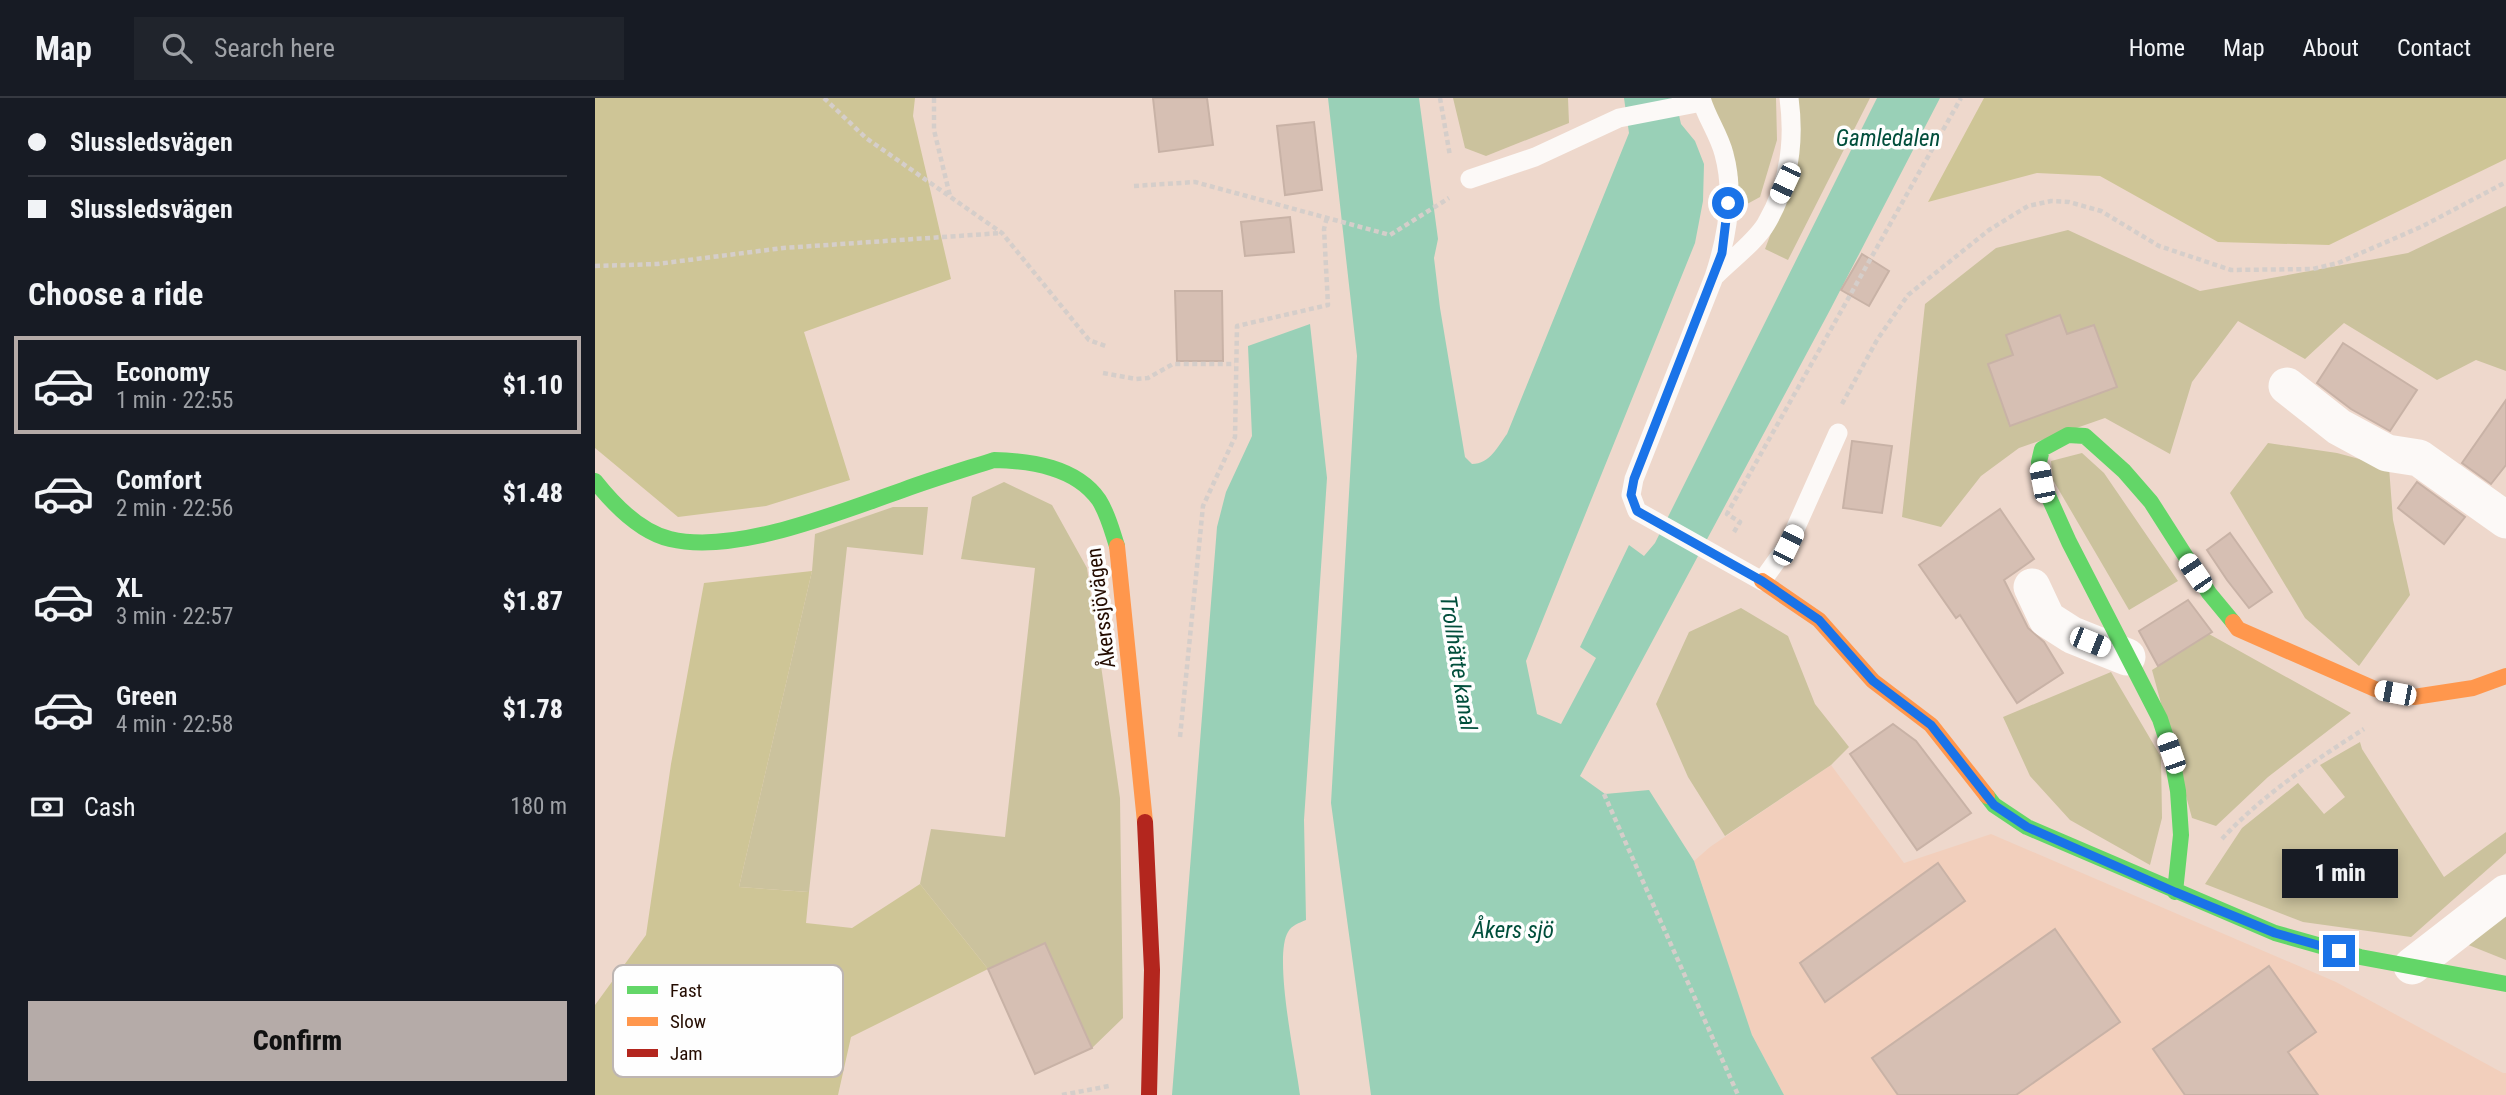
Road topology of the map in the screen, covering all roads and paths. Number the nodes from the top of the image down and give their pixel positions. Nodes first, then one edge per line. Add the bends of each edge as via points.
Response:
1 (824, 98) edge
2 (935, 98) edge
3 (1440, 98) edge
4 (1789, 98) edge
5 (1961, 98) edge
6 (1702, 100) edge
7 (1470, 178) joint
8 (2506, 182) edge
9 (1134, 186) dead end
10 (951, 197) junction
11 (1444, 203) dead end
12 (1327, 217) junction
13 (1002, 233) junction
14 (595, 266) edge
15 (1714, 277) junction
16 (1108, 346) dead end
17 (1235, 364) junction
18 (1103, 373) dead end
19 (2287, 386) dead end
20 (1840, 407) dead end
21 (1838, 433) dead end
22 (595, 481) edge
23 (1727, 514) dead end
24 (2506, 520) edge
25 (1762, 581) junction
26 (2032, 587) dead end
27 (2127, 657) junction
28 (2506, 676) edge
29 (2414, 697) junction
30 (1180, 737) dead end
31 (1604, 794) dead end
32 (2218, 844) dead end
33 (2175, 892) junction
34 (2506, 893) edge
35 (2412, 966) junction
36 (2506, 984) edge
37 (1149, 1095) edge
38 (1738, 1095) edge

1 - 10 path via 866,138
2 - 10 path via 935,130
3 - 7 path via 1451,161
4 - 15 lane via 1793,129 1785,183 1765,226
5 - 23 path
6 - 7 lane via 1619,118 1535,157
6 - 15 lane via 1724,152 1729,182 1727,224
8 - 20 path via 2423,226 2338,263 2313,269 2231,270 2159,246 2101,211 2060,202 2028,206 1989,230 1908,295
9 - 12 path via 1195,183
10 - 13 path
11 - 12 path via 1391,234
12 - 17 path via 1328,305 1237,326
13 - 14 path
13 - 16 path via 1089,340
15 - 25 lane via 1631,495 1637,511
17 - 18 path via 1173,364 1136,379
17 - 30 path via 1235,437 1203,506
19 - 24 street via 2339,427 2387,453 2419,458
21 - 25 lane via 1788,545
22 - 37 street, Åkerssjövägen via 651,531 705,543 809,523 994,460 1018,460 1076,477 1095,496 1118,549 1146,835 1152,970
25 - 33 street via 1819,620 1873,681 1931,725 1994,805 2027,827
26 - 27 street via 2047,619 2072,635
27 - 29 street via 2042,482 2042,449 2069,435 2085,436 2124,471 2151,502 2209,593 2238,628 2375,689
27 - 33 street via 2171,753 2181,835
28 - 29 street via 2473,688
29 - 32 path via 2314,761
31 - 38 path
33 - 35 street via 2275,933
34 - 35 street
35 - 36 street

